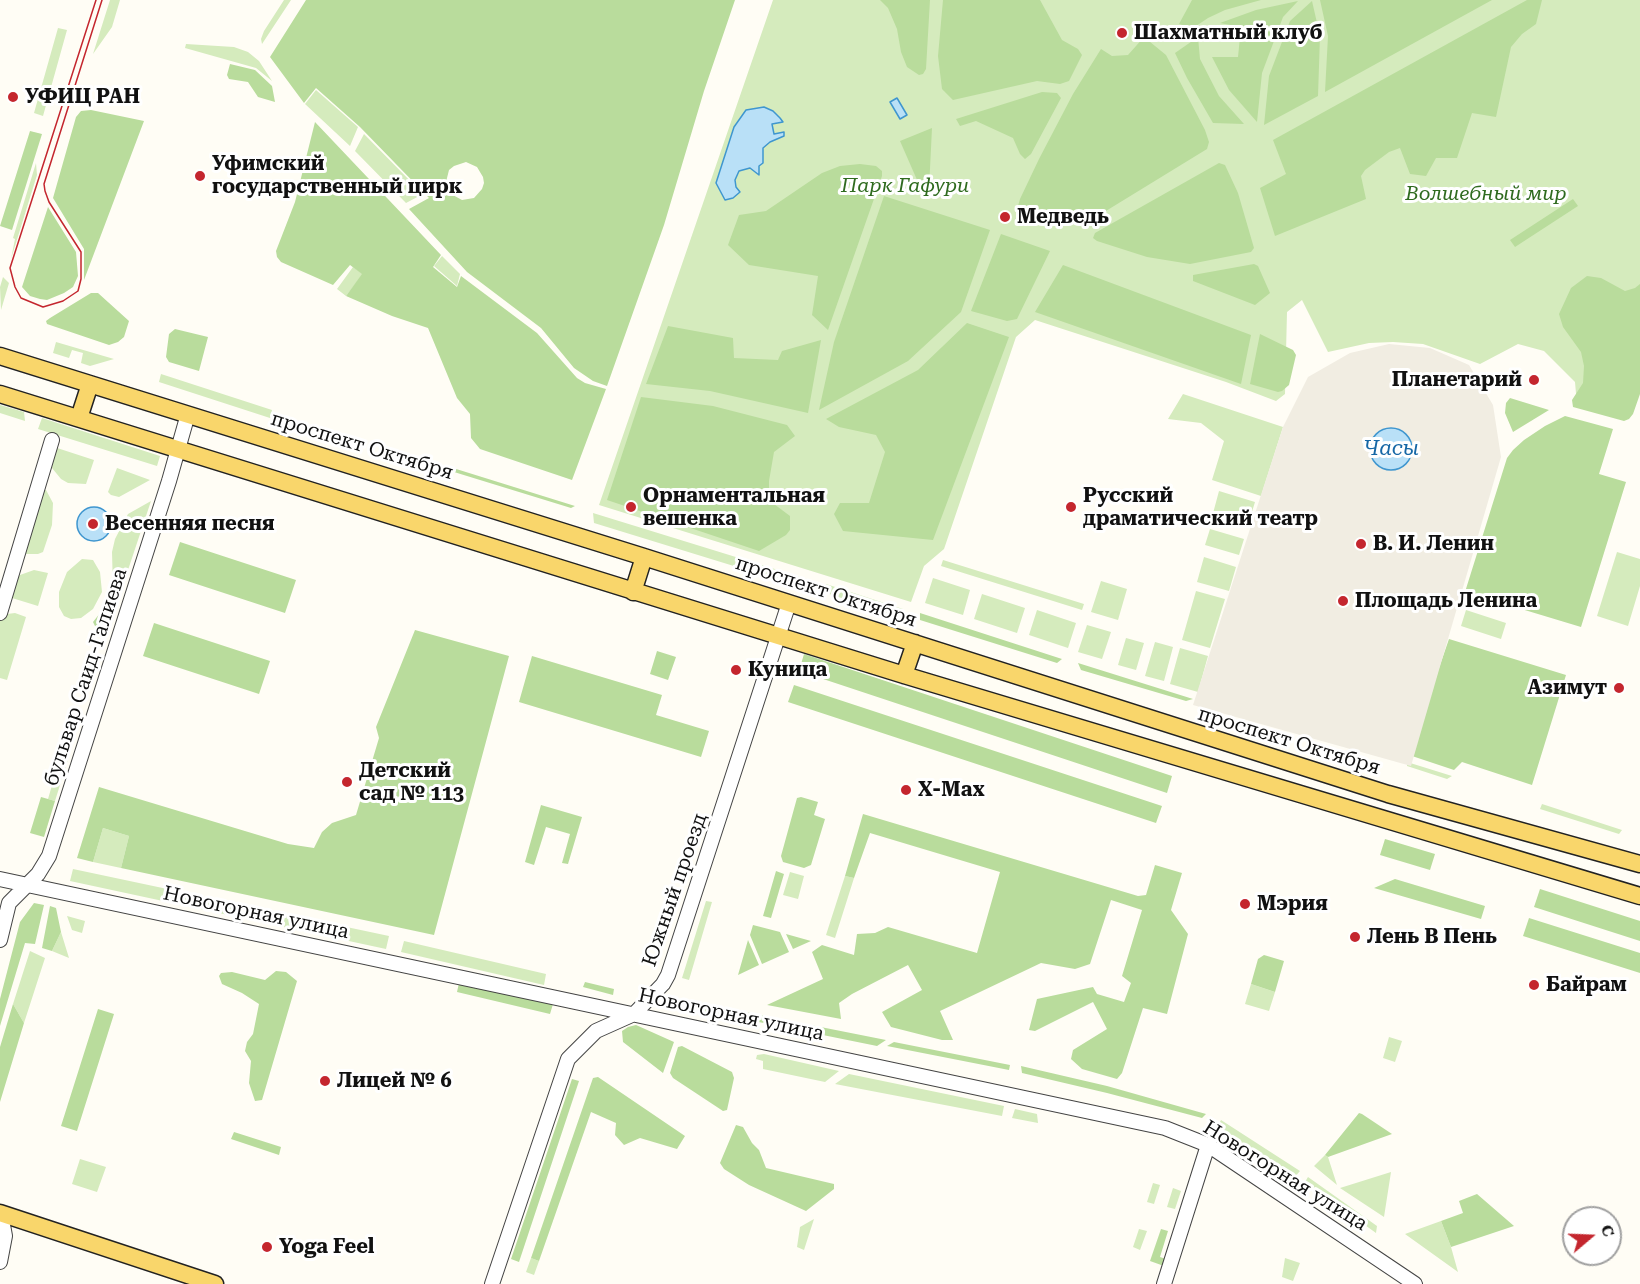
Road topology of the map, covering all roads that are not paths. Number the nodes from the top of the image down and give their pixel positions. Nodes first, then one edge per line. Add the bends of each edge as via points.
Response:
1 (0, 356) edge
2 (90, 384) junction
3 (0, 394) edge
4 (188, 414) junction
5 (79, 418) junction
6 (52, 440) dead end
7 (178, 450) junction
8 (644, 557) junction
9 (633, 592) junction
10 (789, 603) junction
11 (0, 613) edge
12 (778, 636) junction
13 (915, 643) junction
14 (904, 675) junction
15 (1640, 864) edge
16 (0, 879) edge
17 (27, 884) junction
18 (1640, 896) edge
19 (0, 940) edge
20 (634, 1014) junction
21 (1208, 1145) junction
22 (1, 1213) edge
23 (0, 1262) edge
24 (215, 1284) edge
25 (492, 1284) edge
26 (1164, 1284) edge
27 (1415, 1284) edge

1 - 2 main road, проспект Октября
2 - 4 main road, проспект Октября
2 - 5 main road
3 - 5 main road
4 - 7 street, бульвар Саид-Галиева
4 - 8 main road, проспект Октября
5 - 7 main road
6 - 11 street
7 - 9 main road
7 - 17 street, бульвар Саид-Галиева via 49,856
8 - 9 main road
8 - 10 main road, проспект Октября
9 - 12 main road
10 - 12 street, Южный проезд
10 - 13 main road, проспект Октября
12 - 14 main road
12 - 20 street, Южный проезд via 672,964 663,984
13 - 14 main road
13 - 15 main road, проспект Октября via 1388,794
14 - 18 main road
16 - 17 street, Новогорная улица
17 - 19 street, бульвар Саид-Галиева via 9,903
17 - 20 street, Новогорная улица
20 - 21 street, Новогорная улица via 1165,1128
20 - 25 street, Южный проезд via 596,1031 568,1059
21 - 26 street
21 - 27 street, Новогорная улица
22 - 23 street via 5,1236
22 - 24 main road

